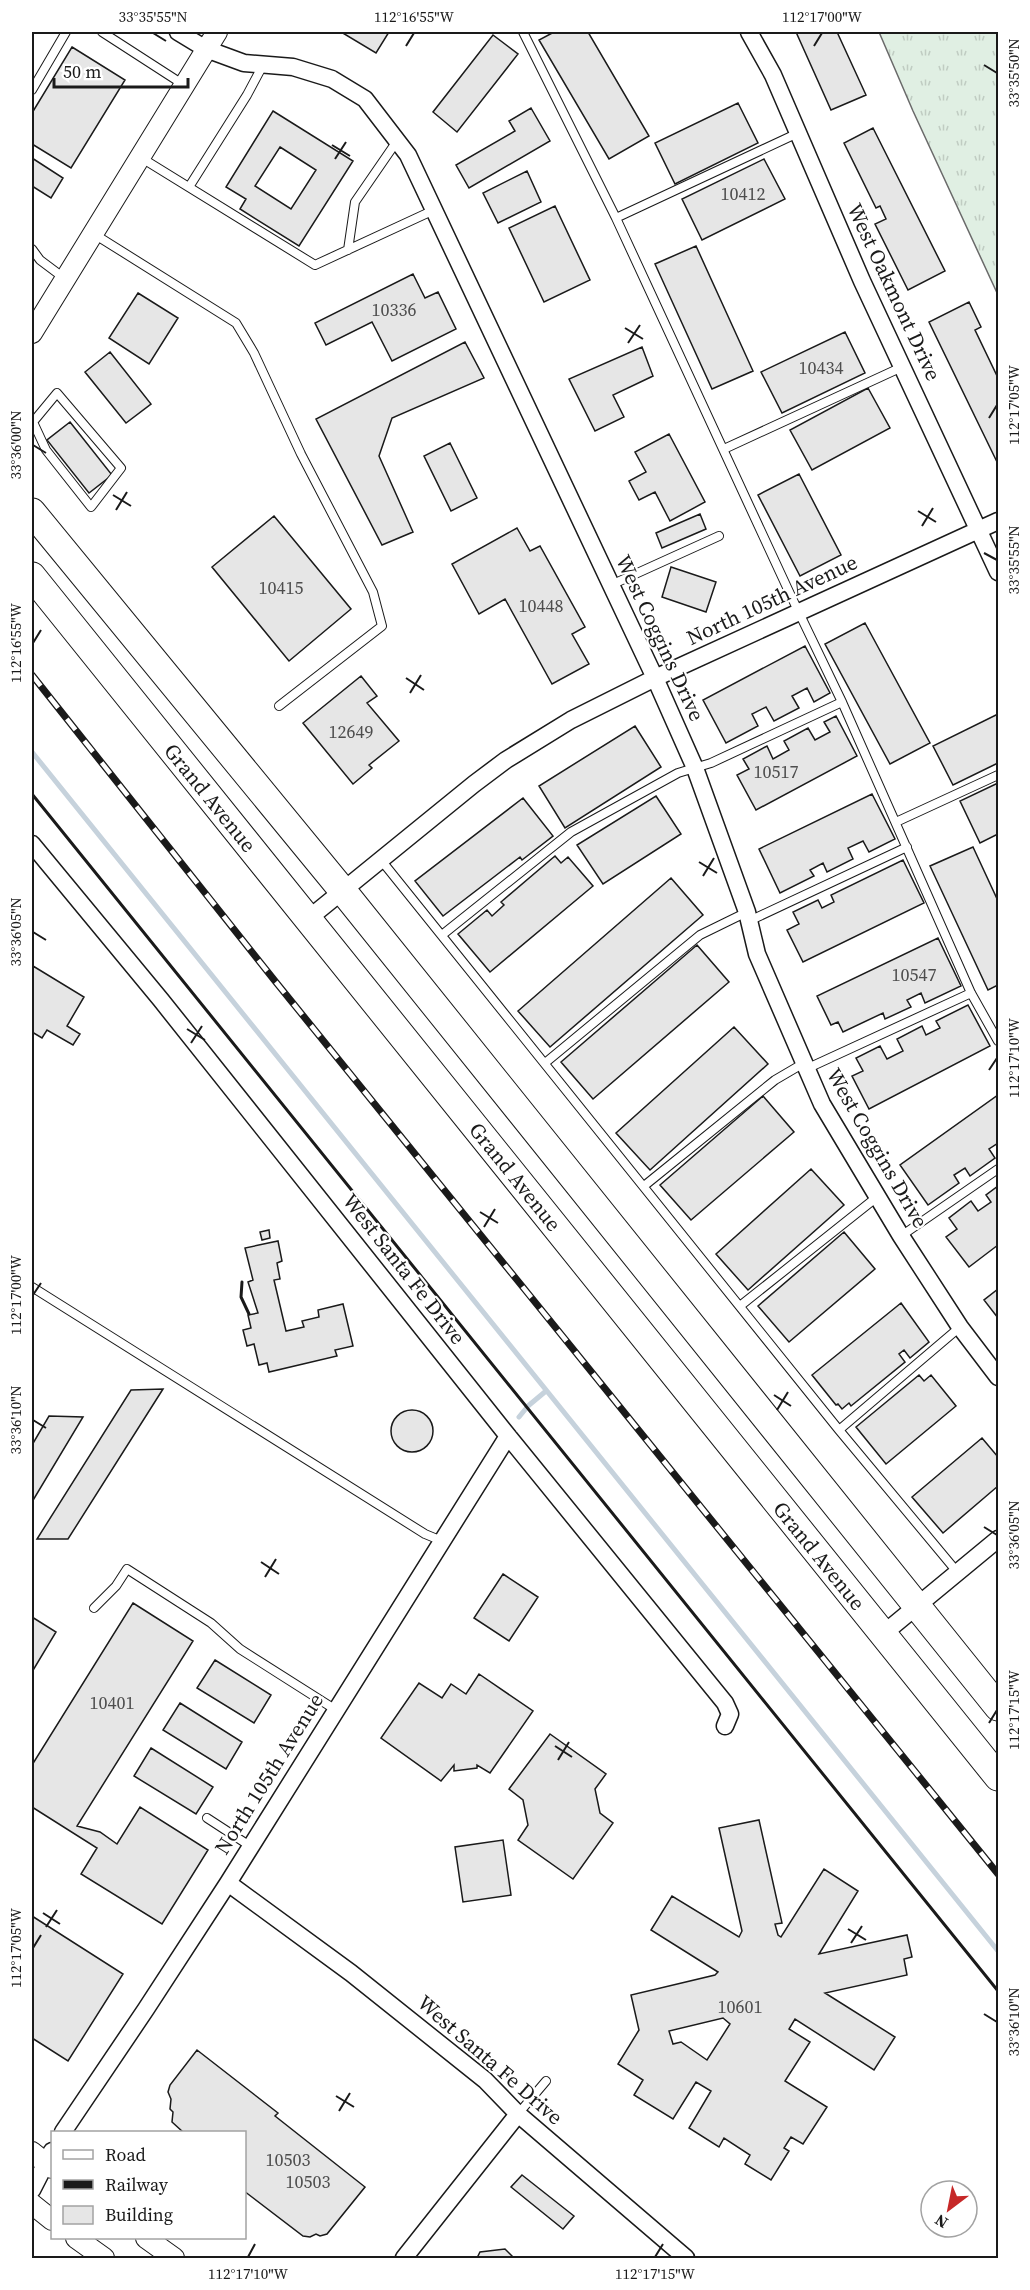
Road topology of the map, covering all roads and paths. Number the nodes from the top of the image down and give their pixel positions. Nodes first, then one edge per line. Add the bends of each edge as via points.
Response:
1 (66, 32) edge
2 (102, 32) edge
3 (178, 32) edge
4 (217, 32) edge
5 (523, 32) edge
6 (749, 32) edge
7 (206, 49) junction
8 (263, 65) junction
9 (184, 85) junction
10 (32, 90) edge
11 (798, 133) junction
12 (397, 141) junction
13 (139, 156) junction
14 (189, 187) junction
15 (434, 210) junction
16 (616, 218) junction
17 (93, 233) junction
18 (32, 249) edge
19 (348, 250) junction
20 (65, 278) junction
21 (32, 333) edge
22 (902, 367) junction
23 (724, 449) junction
24 (91, 507) joint
25 (32, 512) edge
26 (999, 521) edge
27 (980, 530) junction
28 (718, 536) dead end
29 (999, 572) edge
30 (32, 576) edge
31 (611, 585) junction
32 (799, 612) junction
33 (655, 678) junction
34 (842, 702) junction
35 (279, 706) dead end
36 (695, 768) junction
37 (999, 775) edge
38 (896, 822) junction
39 (32, 844) edge
40 (907, 847) junction
41 (381, 860) junction
42 (343, 891) junction
43 (748, 917) junction
44 (308, 919) junction
45 (442, 935) junction
46 (971, 993) junction
47 (999, 1041) edge
48 (544, 1064) junction
49 (805, 1066) junction
50 (999, 1169) edge
51 (644, 1186) junction
52 (877, 1197) junction
53 (901, 1236) junction
54 (32, 1287) edge
55 (740, 1306) junction
56 (960, 1327) junction
57 (997, 1372) edge
58 (839, 1430) junction
59 (508, 1436) junction
60 (999, 1539) edge
61 (442, 1541) junction
62 (958, 1573) junction
63 (917, 1606) junction
64 (94, 1608) dead end
65 (883, 1634) junction
66 (999, 1707) edge
67 (336, 1710) junction
68 (725, 1726) dead end
69 (999, 1777) edge
70 (207, 1818) dead end
71 (250, 1846) junction
72 (228, 1883) junction
73 (546, 2081) dead end
74 (518, 2114) junction
75 (64, 2131) edge
76 (46, 2159) edge
77 (32, 2190) edge
78 (32, 2204) edge
79 (51, 2219) edge
80 (77, 2239) edge
81 (147, 2239) edge
82 (104, 2259) edge
83 (174, 2259) edge
84 (404, 2259) edge
85 (686, 2259) edge

1 - 10 lane
2 - 9 lane
3 - 7 street, West Coggins Drive
4 - 7 street
5 - 16 lane
6 - 11 street, West Oakmont Drive
7 - 8 street, West Coggins Drive via 244,63
7 - 9 street
8 - 12 street, West Coggins Drive via 293,67 332,79 365,99
8 - 14 lane
9 - 13 street
11 - 16 lane
11 - 22 street, West Oakmont Drive
12 - 15 street, West Coggins Drive via 408,155
12 - 19 lane via 355,202
13 - 14 lane
13 - 17 street
14 - 19 lane via 315,265
15 - 19 lane
15 - 31 street, West Coggins Drive
16 - 23 lane
17 - 20 street
17 - 35 lane via 236,323 373,592 382,626
18 - 20 lane
20 - 21 street
22 - 23 lane
22 - 27 street, West Oakmont Drive
23 - 32 lane
24 - 24 lane via 121,468 57,393 33,422 46,450
25 - 42 highway, Grand Avenue
26 - 27 street, North 105th Avenue
27 - 29 street, West Oakmont Drive
27 - 32 street, North 105th Avenue
28 - 31 lane
30 - 44 highway, Grand Avenue
31 - 33 street, West Coggins Drive
32 - 33 street, North 105th Avenue
32 - 34 lane
33 - 36 street, West Coggins Drive
33 - 41 street, North 105th Avenue via 529,745
34 - 36 lane
34 - 38 lane
36 - 43 street, West Coggins Drive
36 - 45 lane via 678,773 571,832
37 - 38 lane
38 - 40 lane
39 - 59 street, West Santa Fe Drive
40 - 43 lane
40 - 46 lane
41 - 42 street, North 105th Avenue
41 - 45 lane
42 - 44 street, North 105th Avenue
42 - 63 highway, Grand Avenue
43 - 48 lane via 700,935
43 - 49 street, West Coggins Drive via 757,954
44 - 65 highway, Grand Avenue
45 - 48 lane
46 - 47 lane
46 - 49 lane
48 - 51 lane
49 - 51 lane via 775,1080
49 - 52 street, West Coggins Drive via 822,1104
50 - 53 lane
51 - 55 lane
52 - 53 street, West Coggins Drive
52 - 55 lane
53 - 56 street, West Coggins Drive
54 - 61 lane via 425,1534
55 - 58 lane
56 - 57 street, West Coggins Drive
56 - 58 lane
58 - 62 lane
59 - 61 street, North 105th Avenue
59 - 68 street, West Santa Fe Drive via 725,1703 730,1714
60 - 62 street
61 - 67 street, North 105th Avenue
62 - 63 street
63 - 65 street
63 - 66 highway, Grand Avenue
64 - 67 lane via 127,1569 211,1623 240,1649
65 - 69 highway, Grand Avenue
67 - 71 street, North 105th Avenue
70 - 71 lane
71 - 72 street, North 105th Avenue
72 - 74 street, West Santa Fe Drive via 351,1973 476,2073
72 - 75 street, North 105th Avenue
73 - 74 lane
74 - 84 street
74 - 85 street, West Santa Fe Drive
76 - 77 street
78 - 79 street
80 - 82 street
81 - 83 street

